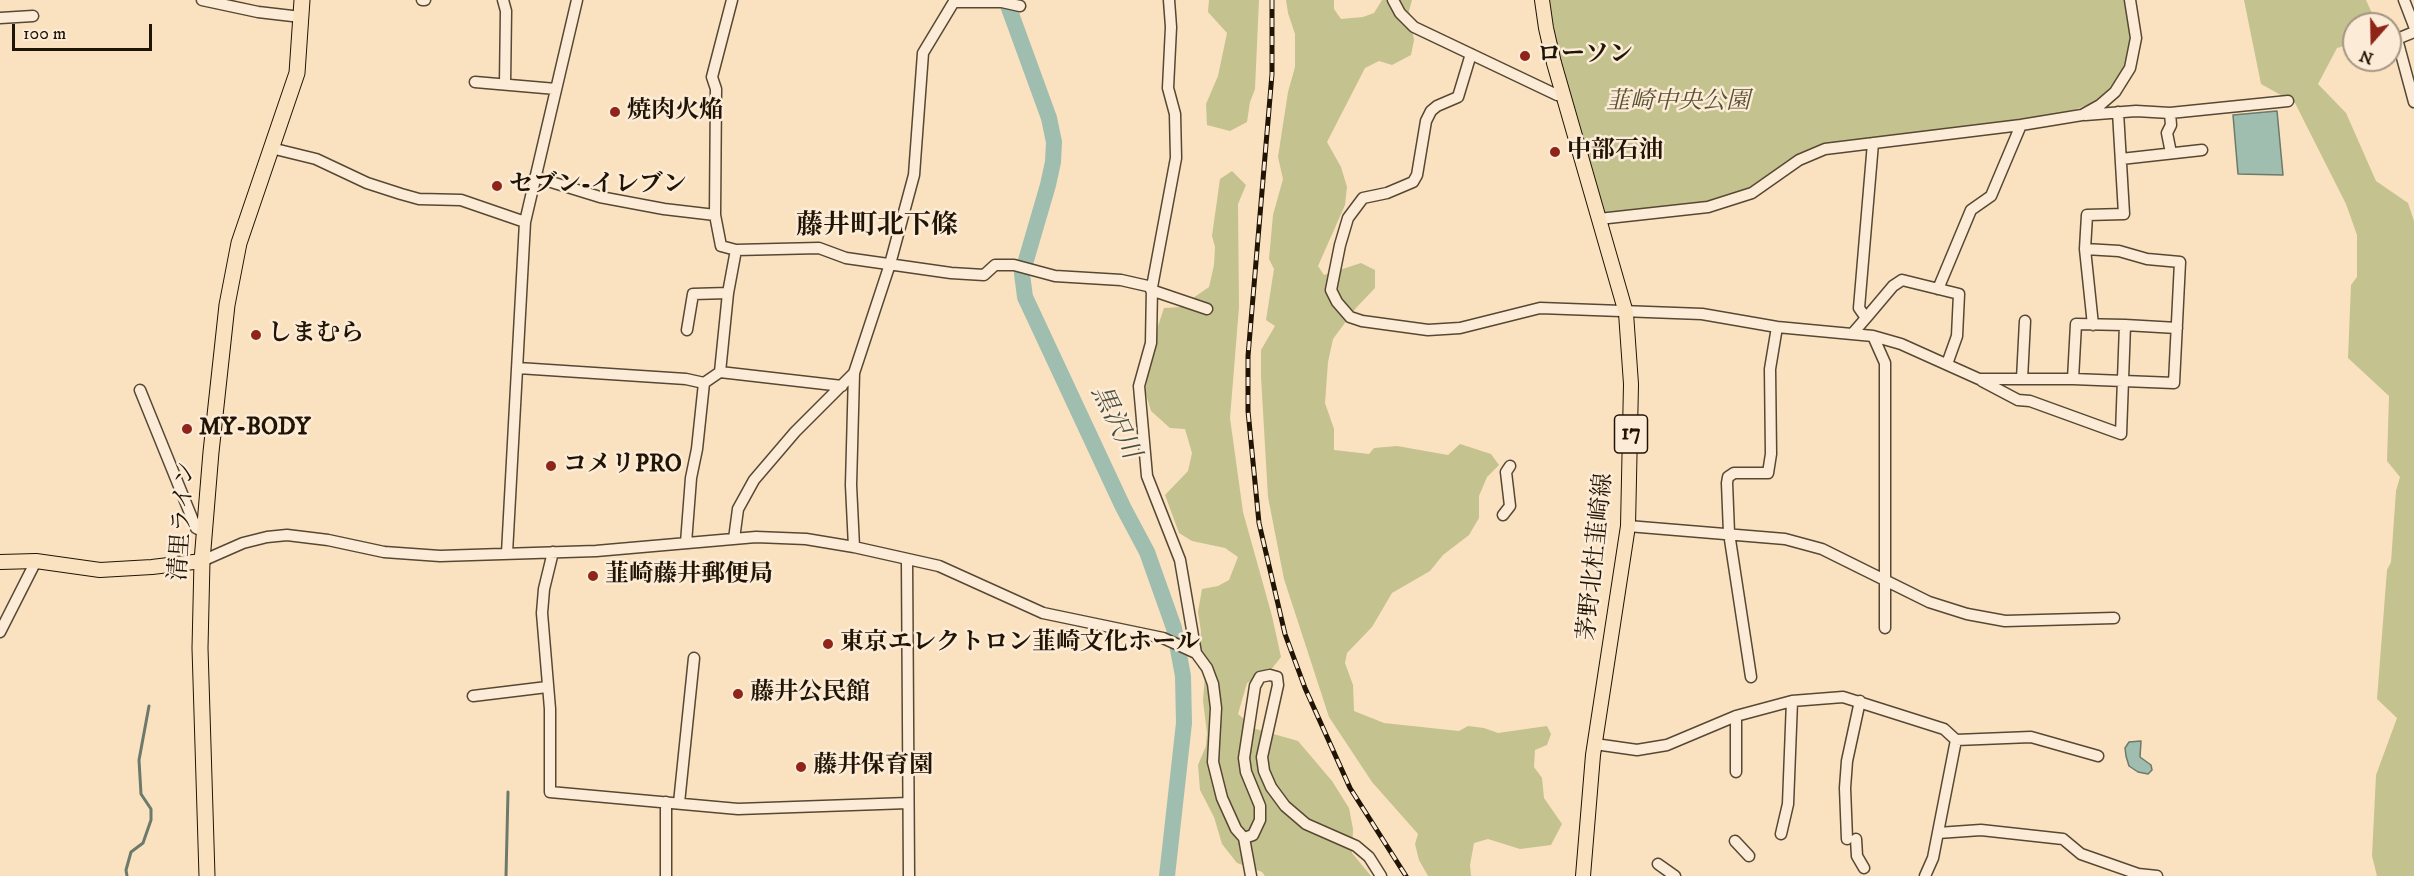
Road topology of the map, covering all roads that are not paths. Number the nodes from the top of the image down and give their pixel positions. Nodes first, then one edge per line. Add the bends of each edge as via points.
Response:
1 (202, 0) edge
2 (302, 0) edge
3 (503, 0) edge
4 (577, 0) edge
5 (732, 0) edge
6 (1169, 0) edge
7 (1393, 0) edge
8 (1542, 0) edge
9 (2130, 0) edge
10 (2404, 0) edge
11 (955, 1) edge
12 (1012, 4) dead end
13 (33, 16) dead end
14 (301, 17) junction
15 (0, 18) edge
16 (2414, 26) edge
17 (2414, 32) edge
18 (1470, 54) junction
19 (475, 82) dead end
20 (506, 84) junction
21 (556, 89) junction
22 (1563, 93) junction
23 (2288, 101) dead end
24 (2414, 102) edge
25 (2118, 112) junction
26 (2170, 113) junction
27 (2082, 115) junction
28 (2021, 125) junction
29 (1873, 143) junction
30 (271, 148) junction
31 (2202, 150) dead end
32 (2171, 153) junction
33 (2121, 159) junction
34 (535, 177) junction
35 (715, 214) junction
36 (1599, 219) junction
37 (525, 222) junction
38 (2085, 249) junction
39 (736, 250) junction
40 (890, 264) junction
41 (1151, 288) junction
42 (1938, 290) junction
43 (728, 293) junction
44 (1207, 309) dead end
45 (1626, 313) junction
46 (1866, 318) junction
47 (2025, 321) dead end
48 (2093, 325) junction
49 (2126, 325) junction
50 (1777, 327) junction
51 (2177, 328) junction
52 (687, 330) dead end
53 (1853, 333) junction
54 (1874, 336) junction
55 (1947, 364) junction
56 (518, 368) junction
57 (720, 372) junction
58 (854, 373) junction
59 (1979, 379) junction
60 (2022, 379) junction
61 (2073, 379) junction
62 (2124, 381) junction
63 (704, 383) junction
64 (842, 386) junction
65 (140, 390) dead end
66 (1510, 466) dead end
67 (1503, 515) dead end
68 (1628, 526) junction
69 (204, 532) junction
70 (1729, 533) junction
71 (734, 539) junction
72 (686, 543) junction
73 (854, 547) junction
74 (553, 552) junction
75 (507, 553) junction
76 (907, 560) junction
77 (36, 561) junction
78 (202, 561) junction
79 (0, 562) edge
80 (1884, 581) junction
81 (2114, 618) dead end
82 (1885, 628) dead end
83 (0, 632) edge
84 (1196, 653) junction
85 (694, 658) dead end
86 (1751, 677) dead end
87 (547, 687) junction
88 (474, 696) dead end
89 (1792, 701) junction
90 (1860, 701) junction
91 (1736, 716) junction
92 (1956, 740) junction
93 (1595, 744) junction
94 (2098, 756) dead end
95 (1736, 772) dead end
96 (666, 802) junction
97 (679, 803) junction
98 (908, 803) junction
99 (1938, 833) junction
100 (1781, 834) dead end
101 (1244, 838) junction
102 (1735, 841) dead end
103 (1749, 856) dead end
104 (1658, 864) dead end
105 (1863, 868) dead end
106 (207, 876) edge
107 (666, 876) edge
108 (909, 876) edge
109 (1251, 876) edge
110 (1381, 876) edge
111 (1583, 876) edge
112 (1676, 876) edge
113 (1925, 876) edge
114 (2157, 876) edge

1 - 14 street
2 - 14 highway, 清里ライン
3 - 20 street
4 - 21 street
5 - 35 street via 712,77 716,89
6 - 41 street via 1168,88 1174,114 1176,158
7 - 18 street via 1413,27
8 - 22 main road, 茅野北杜韮崎線 / 17 via 1545,28
9 - 27 street via 2136,38 2130,68 2115,92
10 - 16 street
11 - 12 street
11 - 40 street via 923,53 914,175
13 - 15 street
14 - 30 highway, 清里ライン via 297,72
17 - 24 street via 2397,39
18 - 22 street via 1557,95
18 - 45 street via 1458,97 1437,106 1426,121 1413,182 1363,198 1348,218 1331,290 1337,302 1350,317 1362,321 1428,330 1460,328 1540,308
19 - 20 street
20 - 21 street
21 - 34 street
22 - 36 main road, 茅野北杜韮崎線 / 17
23 - 26 street
25 - 26 street
25 - 27 street
25 - 33 street
26 - 32 street via 2167,133
27 - 28 street
28 - 29 street
28 - 42 street via 1991,196 1971,210
29 - 36 street via 1825,148 1799,160 1752,193 1708,207
29 - 46 street via 1859,308
30 - 37 street via 316,159 401,195 461,200
30 - 69 highway, 清里ライン via 239,243 227,306
31 - 32 street
32 - 33 street
33 - 38 street via 2124,214 2087,215
34 - 35 street via 600,197
34 - 37 street
35 - 39 street via 722,246
36 - 45 main road, 茅野北杜韮崎線 / 17
37 - 56 street
38 - 48 street
38 - 51 street via 2180,262
39 - 40 street via 819,248 846,258
39 - 43 street
40 - 41 street via 984,274 995,265 1014,265 1055,276 1121,280
40 - 58 street
41 - 44 street
41 - 84 street via 1151,343 1139,386 1144,458 1147,476 1180,560
42 - 46 street via 1902,280
42 - 55 street via 1959,294 1957,336
43 - 52 street via 693,294
43 - 57 street
45 - 50 street via 1702,314
45 - 68 main road, 茅野北杜韮崎線 / 17 via 1632,384
46 - 53 street
47 - 60 street
48 - 49 street
48 - 61 street via 2076,324
49 - 51 street
49 - 62 street
50 - 53 street
50 - 70 street via 1770,369 1768,473 1734,473 1728,477
51 - 62 street via 2174,383
53 - 54 street
54 - 55 street
54 - 80 street via 1885,363
55 - 59 street
56 - 63 street via 686,378
56 - 75 street
57 - 63 street
57 - 64 street
58 - 64 street
58 - 73 street
59 - 60 street
59 - 62 street via 2018,400 2121,434
60 - 61 street
61 - 62 street
63 - 72 street
64 - 71 street via 754,480 738,509
65 - 69 street via 196,528
66 - 67 street via 1506,472 1510,506
68 - 70 street
68 - 93 main road, 茅野北杜韮崎線 / 17
69 - 78 highway, 清里ライン
70 - 80 street via 1785,539 1822,549
70 - 86 street
71 - 72 street
71 - 73 street via 806,539
72 - 74 street
73 - 76 street
74 - 75 street
74 - 87 street via 542,613
75 - 78 street via 406,555 287,535 243,543
76 - 84 street via 949,571 1043,614 1170,641
76 - 98 street
77 - 78 main road via 100,570
77 - 79 main road
77 - 83 street
78 - 106 highway, 清里ライン via 200,648
80 - 81 street via 1929,602 2004,621
80 - 82 street
84 - 101 street via 1213,684 1213,762 1222,798
85 - 97 street
87 - 88 street
87 - 96 street via 550,792
89 - 90 street via 1843,697
89 - 91 street
89 - 100 street via 1788,804
90 - 92 street via 1944,729
90 - 105 street via 1845,788 1852,839
91 - 93 street via 1667,745 1637,750
91 - 95 street
92 - 94 street via 2031,737
92 - 99 street
93 - 111 main road, 茅野北杜韮崎線 / 17
96 - 97 street
96 - 107 street
97 - 98 street via 756,809
98 - 108 street
99 - 113 street
99 - 114 street via 1981,830 2063,839 2081,854 2139,874
101 - 109 street
101 - 110 street via 1253,835 1260,820 1260,806 1246,772 1246,737 1255,686 1260,677 1270,675 1277,677 1278,685 1262,757 1271,787 1306,824 1356,846
102 - 103 street
104 - 112 street

